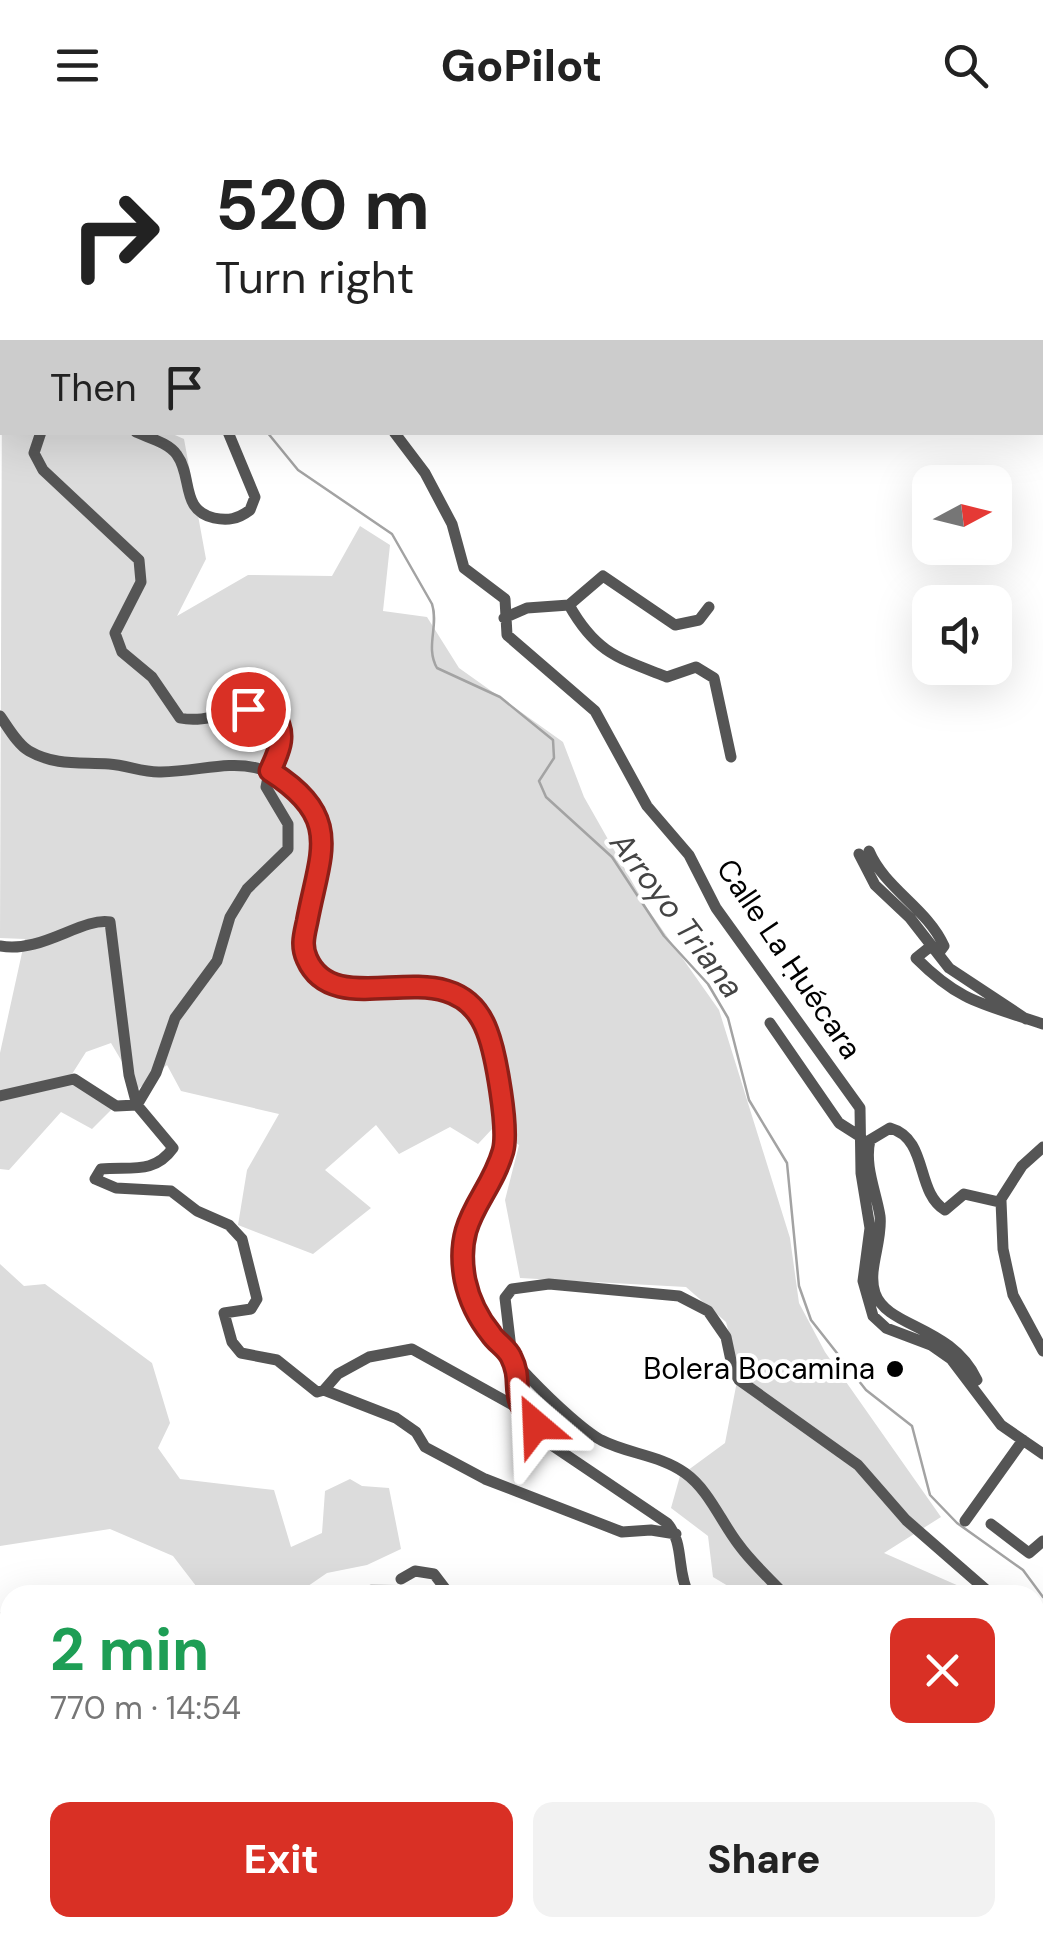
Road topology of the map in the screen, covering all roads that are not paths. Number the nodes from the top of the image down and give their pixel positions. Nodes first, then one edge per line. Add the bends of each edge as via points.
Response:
1 (40, 435) edge
2 (143, 435) edge
3 (229, 435) edge
4 (396, 435) edge
5 (569, 605) junction
6 (710, 607) dead end
7 (504, 618) junction
8 (0, 716) edge
9 (731, 758) dead end
10 (270, 771) junction
11 (864, 852) dead end
12 (0, 946) edge
13 (935, 950) junction
14 (1026, 1018) junction
15 (770, 1022) dead end
16 (1043, 1024) edge
17 (0, 1096) edge
18 (137, 1105) junction
19 (861, 1137) junction
20 (1043, 1146) edge
21 (1002, 1201) junction
22 (1043, 1351) edge
23 (511, 1357) junction
24 (324, 1390) junction
25 (978, 1394) junction
26 (518, 1408) junction
27 (1023, 1440) junction
28 (1043, 1454) edge
29 (965, 1522) dead end
30 (991, 1524) dead end
31 (676, 1534) junction
32 (1043, 1541) edge
33 (402, 1579) dead end
34 (442, 1585) edge
35 (684, 1585) edge
36 (775, 1585) edge
37 (981, 1585) edge

1 - 10 street via 34,453 43,470 139,560 141,582 115,633 116,644 152,677 180,718 197,722 248,709 273,714 282,735
2 - 3 street via 172,448 190,503 204,516 225,520 250,510 255,496
4 - 7 street, Calle La Ḥuécara via 452,524 464,568 504,599
5 - 6 street via 603,576 674,626 699,620
5 - 7 street via 527,608
5 - 9 street via 604,652 667,677 696,667 714,678
7 - 19 street, Calle La Ḥuécara via 513,643 595,711 655,818 689,855 716,908 855,1100 863,1115
8 - 10 street via 25,749 58,764 160,772 240,763
10 - 18 street via 266,787 288,824 288,850 230,917 217,961 175,1018 156,1074
10 - 23 street via 322,828 324,850 302,948 310,965 325,982 344,988 431,986 456,995 488,1034 503,1150 468,1221 464,1277 474,1307
11 - 13 street via 875,885
12 - 18 street via 20,948 110,922
13 - 14 street via 949,968
13 - 14 street via 916,958 952,992
14 - 16 street
15 - 19 street, Calle La Ḥuécara via 839,1123
17 - 18 street via 74,1080 116,1106
18 - 24 street via 173,1148 155,1164 101,1170 94,1178 116,1188 171,1191 235,1230 257,1299 251,1309 225,1309 232,1342 241,1353 277,1360 317,1392
19 - 25 street, Calle La Ḥuécara via 870,1228 866,1300 886,1328 951,1359
20 - 21 street
21 - 22 street via 1013,1294
21 - 25 street via 964,1194 945,1210 932,1198 906,1137 890,1128 870,1140 881,1230 875,1292 886,1310 940,1336 962,1356
23 - 26 street
23 - 36 street via 596,1437 688,1474
23 - 37 street via 505,1298 512,1288 549,1284 679,1296 719,1323 740,1380 858,1465 906,1520
24 - 26 street via 369,1357 412,1349
24 - 31 street via 396,1418 425,1447 498,1484 622,1532
25 - 27 street, Calle La Ḥuécara
26 - 31 street via 546,1442
27 - 28 street, Calle La Ḥuécara
27 - 29 street
30 - 32 street via 1029,1554
31 - 35 street
33 - 34 street via 415,1571 434,1574

